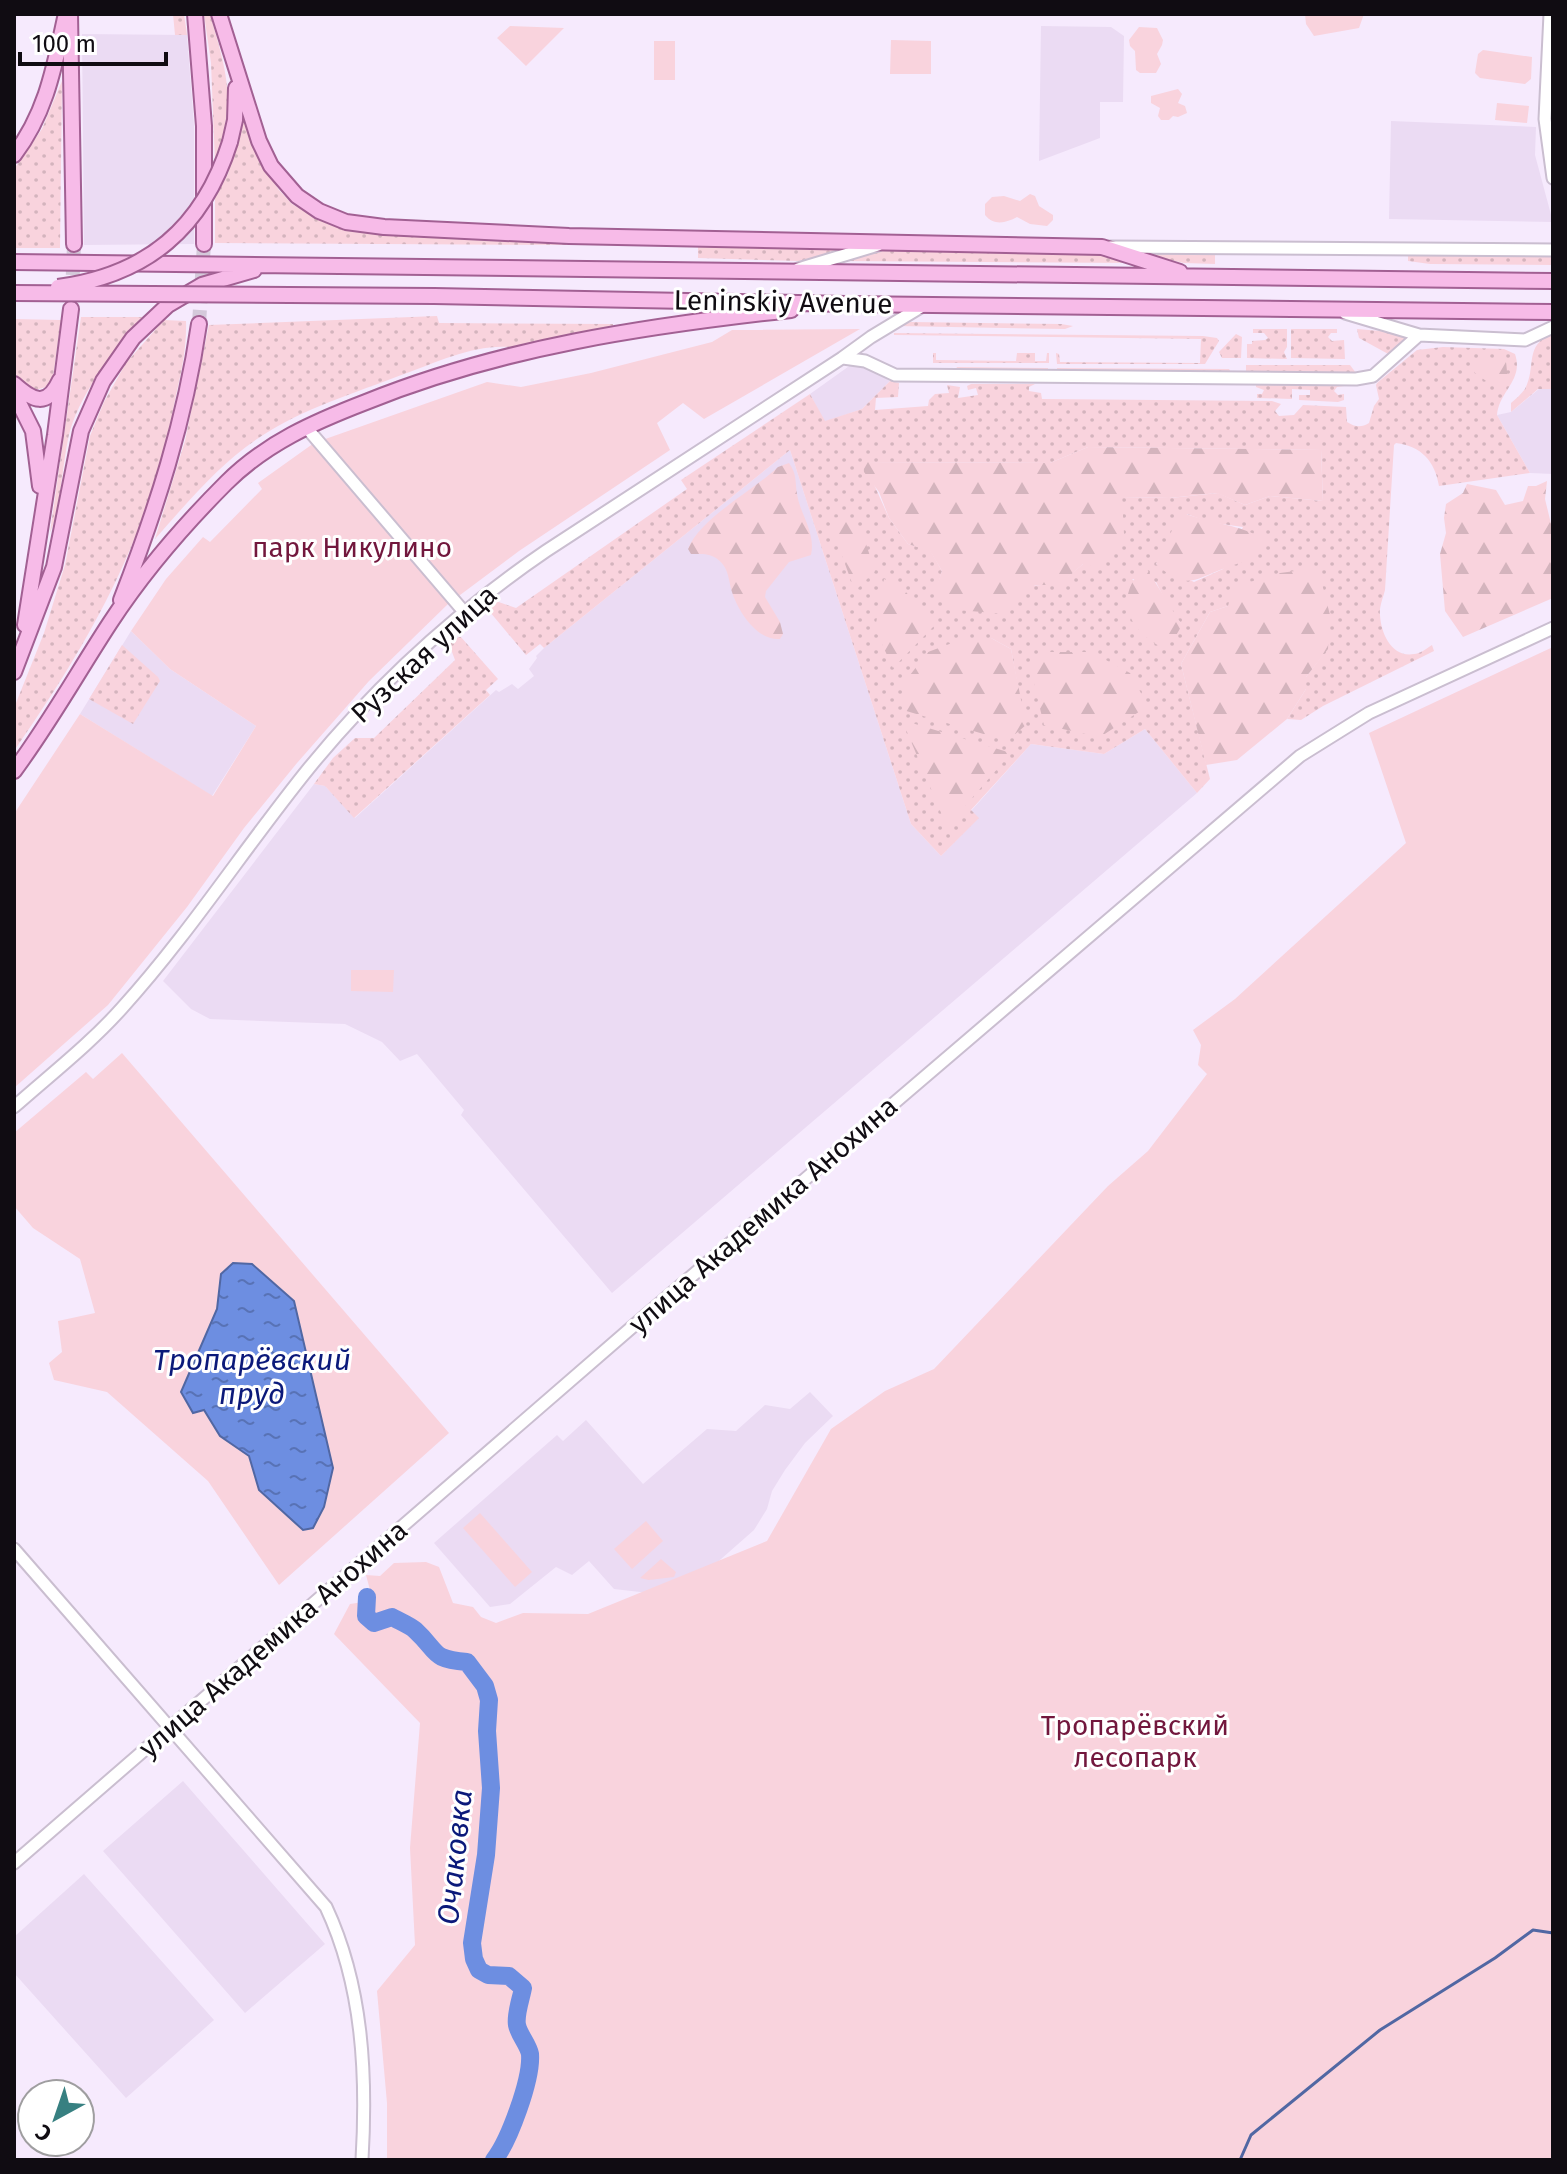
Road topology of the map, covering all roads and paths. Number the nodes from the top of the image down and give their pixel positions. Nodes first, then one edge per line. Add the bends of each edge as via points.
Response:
1 (68, 14) edge
2 (195, 14) edge
3 (219, 14) edge
4 (1550, 14) edge
5 (231, 56) junction
6 (14, 155) edge
7 (1553, 178) edge
8 (886, 242) junction
9 (74, 244) tunnel mouth
10 (204, 244) tunnel mouth
11 (1102, 247) junction
12 (1553, 250) edge
13 (14, 262) edge
14 (278, 264) junction
15 (790, 271) junction
16 (1195, 277) junction
17 (1553, 281) edge
18 (14, 293) edge
19 (847, 304) junction
20 (925, 305) junction
21 (1325, 307) junction
22 (71, 309) tunnel mouth
23 (1553, 312) edge
24 (199, 324) tunnel mouth
25 (1553, 327) edge
26 (1419, 335) junction
27 (842, 358) junction
28 (64, 368) junction
29 (14, 384) edge
30 (14, 393) edge
31 (306, 427) junction
32 (41, 514) junction
33 (465, 613) junction
34 (110, 622) junction
35 (1553, 628) edge
36 (14, 672) edge
37 (14, 771) edge
38 (14, 1107) edge
39 (14, 1549) edge
40 (171, 1727) junction
41 (14, 1863) edge
42 (362, 2160) edge

1 - 6 main road via 44,104
1 - 9 main road
2 - 10 main road via 204,126
3 - 5 main road
4 - 7 street via 1545,119
5 - 8 main road via 259,141 279,177 308,205 346,222 569,236
5 - 18 main road, bridge via 237,95 230,142 206,199 178,234 137,264 93,280
8 - 11 main road
8 - 15 street
11 - 12 street
11 - 16 main road
13 - 14 main road, Leninskiy Avenue
14 - 15 main road, Leninskiy Avenue
14 - 36 main road via 219,278 183,295 145,325 112,366 81,431 54,567
15 - 16 main road, Leninskiy Avenue
16 - 17 main road, Leninskiy Avenue
18 - 19 main road, Leninskiy Avenue, bridge
19 - 20 main road, Leninskiy Avenue
19 - 31 main road via 666,324 496,358 434,376
20 - 21 main road, Leninskiy Avenue
20 - 27 street, Рузская улица
21 - 23 main road, Leninskiy Avenue
21 - 26 street
22 - 28 main road
24 - 34 main road via 164,485
25 - 26 street via 1525,340
26 - 27 street via 1373,376 1356,379 895,375 865,361
27 - 33 street, Рузская улица via 536,558
28 - 29 main road via 45,399 33,398
28 - 32 main road
30 - 32 main road via 33,431
31 - 33 street
31 - 34 main road via 257,456 225,484
32 - 36 main road
33 - 38 street, Рузская улица via 334,739 122,1009
34 - 37 main road
35 - 40 street, улица Академика Анохина via 1369,713 1305,752
39 - 40 street
40 - 41 street, улица Академика Анохина
40 - 42 street via 316,1895 332,1921 355,1996 362,2045

